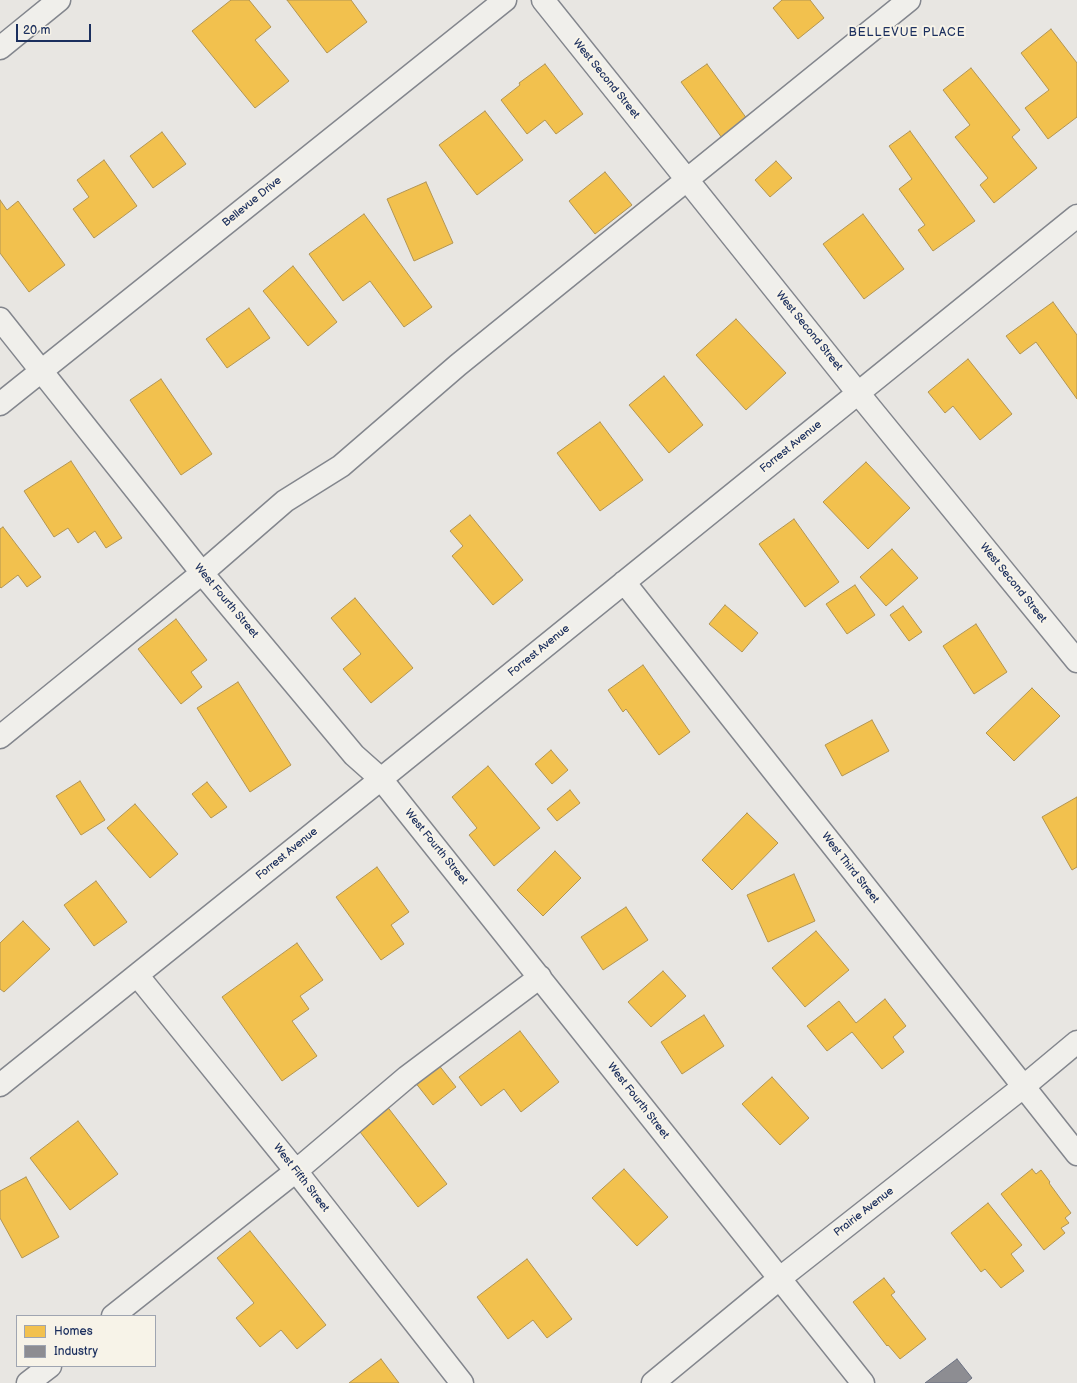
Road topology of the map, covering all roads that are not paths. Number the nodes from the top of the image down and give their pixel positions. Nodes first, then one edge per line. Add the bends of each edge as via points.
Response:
1 (59, 0) edge
2 (505, 0) edge
3 (543, 0) edge
4 (909, 0) edge
5 (0, 48) edge
6 (688, 180) junction
7 (1077, 216) edge
8 (0, 319) edge
9 (42, 370) junction
10 (858, 393) junction
11 (0, 404) edge
12 (202, 573) junction
13 (624, 582) junction
14 (1077, 661) edge
15 (0, 736) edge
16 (381, 779) junction
17 (137, 975) junction
18 (540, 977) junction
19 (1077, 1042) edge
20 (0, 1085) edge
21 (1022, 1086) junction
22 (1077, 1154) edge
23 (296, 1171) junction
24 (779, 1279) junction
25 (114, 1315) edge
26 (49, 1367) edge
27 (28, 1383) edge
28 (462, 1383) edge
29 (652, 1383) edge
30 (863, 1383) edge

1 - 5 street
2 - 9 street, Bellevue Drive
3 - 6 street, West Second Street
4 - 6 street
6 - 10 street, West Second Street
6 - 12 street via 458,365 341,466 285,501
7 - 10 street, Forrest Avenue
8 - 9 street, West Fourth Street
9 - 11 street, Bellevue Drive
9 - 12 street, West Fourth Street
10 - 13 street, Forrest Avenue
10 - 14 street, West Second Street
12 - 15 street
12 - 16 street, West Fourth Street via 354,755
13 - 16 street, Forrest Avenue
13 - 21 street, West Third Street
16 - 17 street, Forrest Avenue
16 - 18 street, West Fourth Street
17 - 20 street, Forrest Avenue
17 - 23 street, West Fifth Street
18 - 23 street via 407,1078
18 - 24 street, West Fourth Street
19 - 21 street, Prairie Avenue
21 - 22 street, West Third Street
21 - 24 street, Prairie Avenue
23 - 25 street
23 - 28 street, West Fifth Street
24 - 29 street, Prairie Avenue
24 - 30 street, West Fourth Street
26 - 27 street

